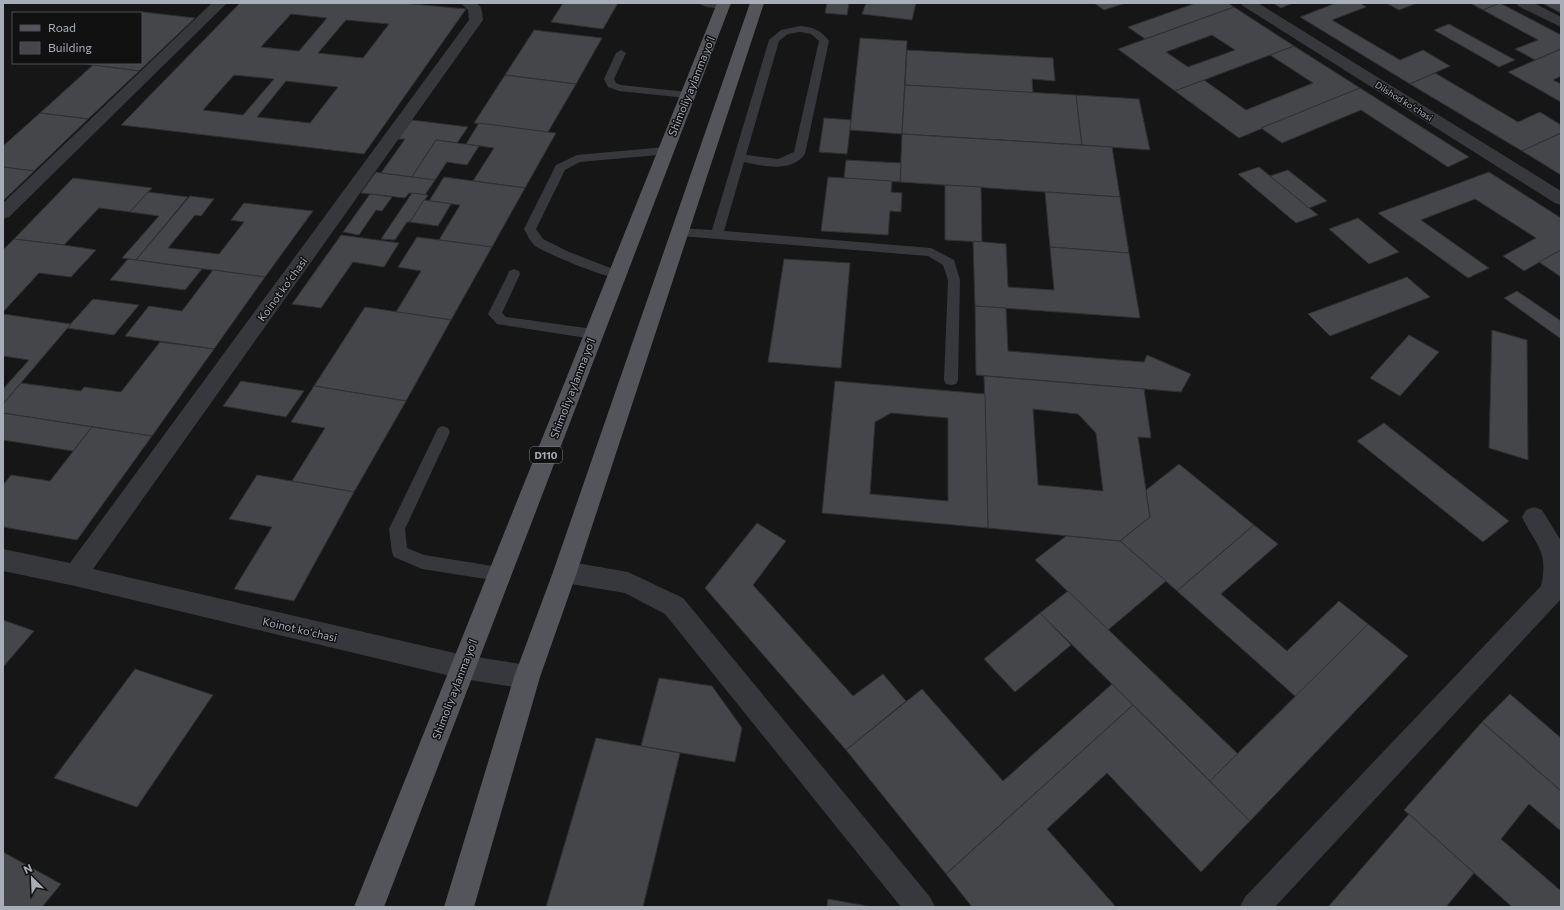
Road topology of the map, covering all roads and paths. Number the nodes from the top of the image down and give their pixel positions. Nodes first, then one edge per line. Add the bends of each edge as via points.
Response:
1 (220, 3) edge
2 (468, 3) edge
3 (757, 3) edge
4 (1248, 3) edge
5 (1524, 3) edge
6 (716, 4) edge
7 (1561, 23) edge
8 (621, 53) dead end
9 (687, 95) junction
10 (665, 151) junction
11 (739, 158) junction
12 (1561, 199) edge
13 (3, 213) edge
14 (680, 232) junction
15 (717, 234) junction
16 (514, 274) dead end
17 (616, 275) junction
18 (593, 334) junction
19 (951, 380) dead end
20 (443, 432) dead end
21 (1534, 517) dead end
22 (3, 560) edge
23 (565, 572) junction
24 (499, 574) junction
25 (75, 575) junction
26 (463, 667) junction
27 (526, 677) junction
28 (369, 907) edge
29 (459, 907) edge
30 (920, 907) edge
31 (1255, 907) edge

1 - 13 street
2 - 25 street, Koinot koʻchasi via 475,8 476,20
3 - 14 main road
4 - 12 street, Dilshod koʻchasi
5 - 7 street
6 - 9 main road, Shimoliy aylanma yoʻl / D110
8 - 9 lane via 609,79 612,85 619,88
9 - 10 main road, Shimoliy aylanma yoʻl / D110
10 - 17 main road, Shimoliy aylanma yoʻl / D110
10 - 17 lane via 577,159 560,168 530,229 539,242
11 - 11 lane via 778,163 789,161 799,154 824,41 821,35 814,31 787,30 774,40
11 - 15 lane
14 - 15 lane
14 - 23 main road
15 - 19 lane via 931,252 949,263 954,280
16 - 18 lane via 495,314 502,321
17 - 18 main road, Shimoliy aylanma yoʻl / D110
18 - 24 main road, Shimoliy aylanma yoʻl / D110
20 - 24 lane via 397,529 400,552 422,562
21 - 31 street via 1554,551 1557,569 1552,591
22 - 25 street, Koinot koʻchasi
23 - 27 main road
23 - 30 street via 628,583 674,606
24 - 26 main road, Shimoliy aylanma yoʻl / D110
25 - 26 street, Koinot koʻchasi
26 - 27 street, Koinot koʻchasi
26 - 28 main road, Shimoliy aylanma yoʻl / D110
27 - 29 main road

